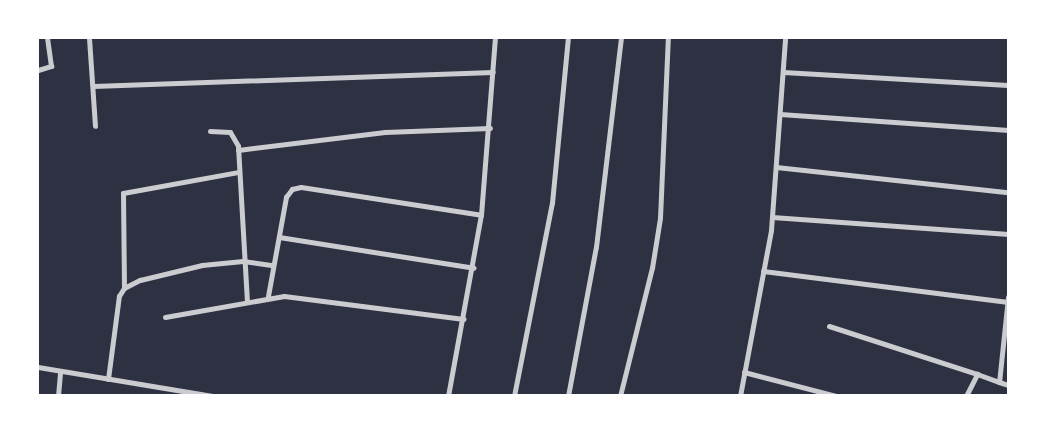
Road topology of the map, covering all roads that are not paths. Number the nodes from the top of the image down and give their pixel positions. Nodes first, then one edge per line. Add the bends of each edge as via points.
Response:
1 (47, 38) edge
2 (89, 38) edge
3 (495, 38) edge
4 (568, 38) edge
5 (621, 38) edge
6 (668, 38) edge
7 (785, 38) edge
8 (38, 70) edge
9 (493, 72) junction
10 (783, 72) junction
11 (1008, 84) edge
12 (94, 86) junction
13 (780, 114) junction
14 (95, 126) dead end
15 (490, 128) junction
16 (1008, 130) edge
17 (210, 131) dead end
18 (238, 150) junction
19 (776, 167) junction
20 (239, 172) junction
21 (1008, 192) edge
22 (481, 216) junction
23 (772, 216) junction
24 (1008, 234) edge
25 (279, 237) junction
26 (243, 261) junction
27 (274, 265) junction
28 (474, 268) junction
29 (763, 270) junction
30 (124, 288) junction
31 (268, 296) junction
32 (1008, 297) edge
33 (247, 301) junction
34 (1008, 302) edge
35 (165, 317) dead end
36 (464, 318) junction
37 (829, 326) dead end
38 (38, 367) edge
39 (60, 371) junction
40 (744, 372) junction
41 (977, 374) junction
42 (108, 379) junction
43 (999, 382) junction
44 (1008, 385) edge
45 (58, 396) edge
46 (213, 396) edge
47 (448, 396) edge
48 (514, 396) edge
49 (568, 396) edge
50 (620, 396) edge
51 (740, 396) edge
52 (836, 396) edge
53 (966, 396) edge

1 - 8 street via 51,66
2 - 12 street
3 - 9 street
4 - 48 street via 552,203
5 - 49 street via 596,247
6 - 50 street via 660,218 652,268
7 - 10 street
9 - 12 street
9 - 15 street
10 - 11 street
10 - 13 street
12 - 14 street
13 - 16 street
13 - 19 street
15 - 18 street via 385,132
15 - 22 street
17 - 18 street via 230,132 235,136
18 - 20 street
19 - 21 street
19 - 23 street
20 - 26 street
20 - 30 street via 122,194
22 - 25 street via 301,187 292,189 286,197
22 - 28 street
23 - 24 street
23 - 29 street
25 - 27 street
25 - 28 street
26 - 27 street
26 - 30 street via 202,265 140,280
26 - 33 street
27 - 31 street
28 - 36 street
29 - 34 street
29 - 40 street
30 - 42 street via 118,296
31 - 33 street
31 - 36 street
32 - 34 street
33 - 35 street via 195,314
34 - 43 street
36 - 47 street
37 - 41 street
38 - 39 street
39 - 42 street
39 - 45 street
40 - 51 street
40 - 52 street
41 - 43 street
41 - 53 street
42 - 46 street
43 - 44 street

